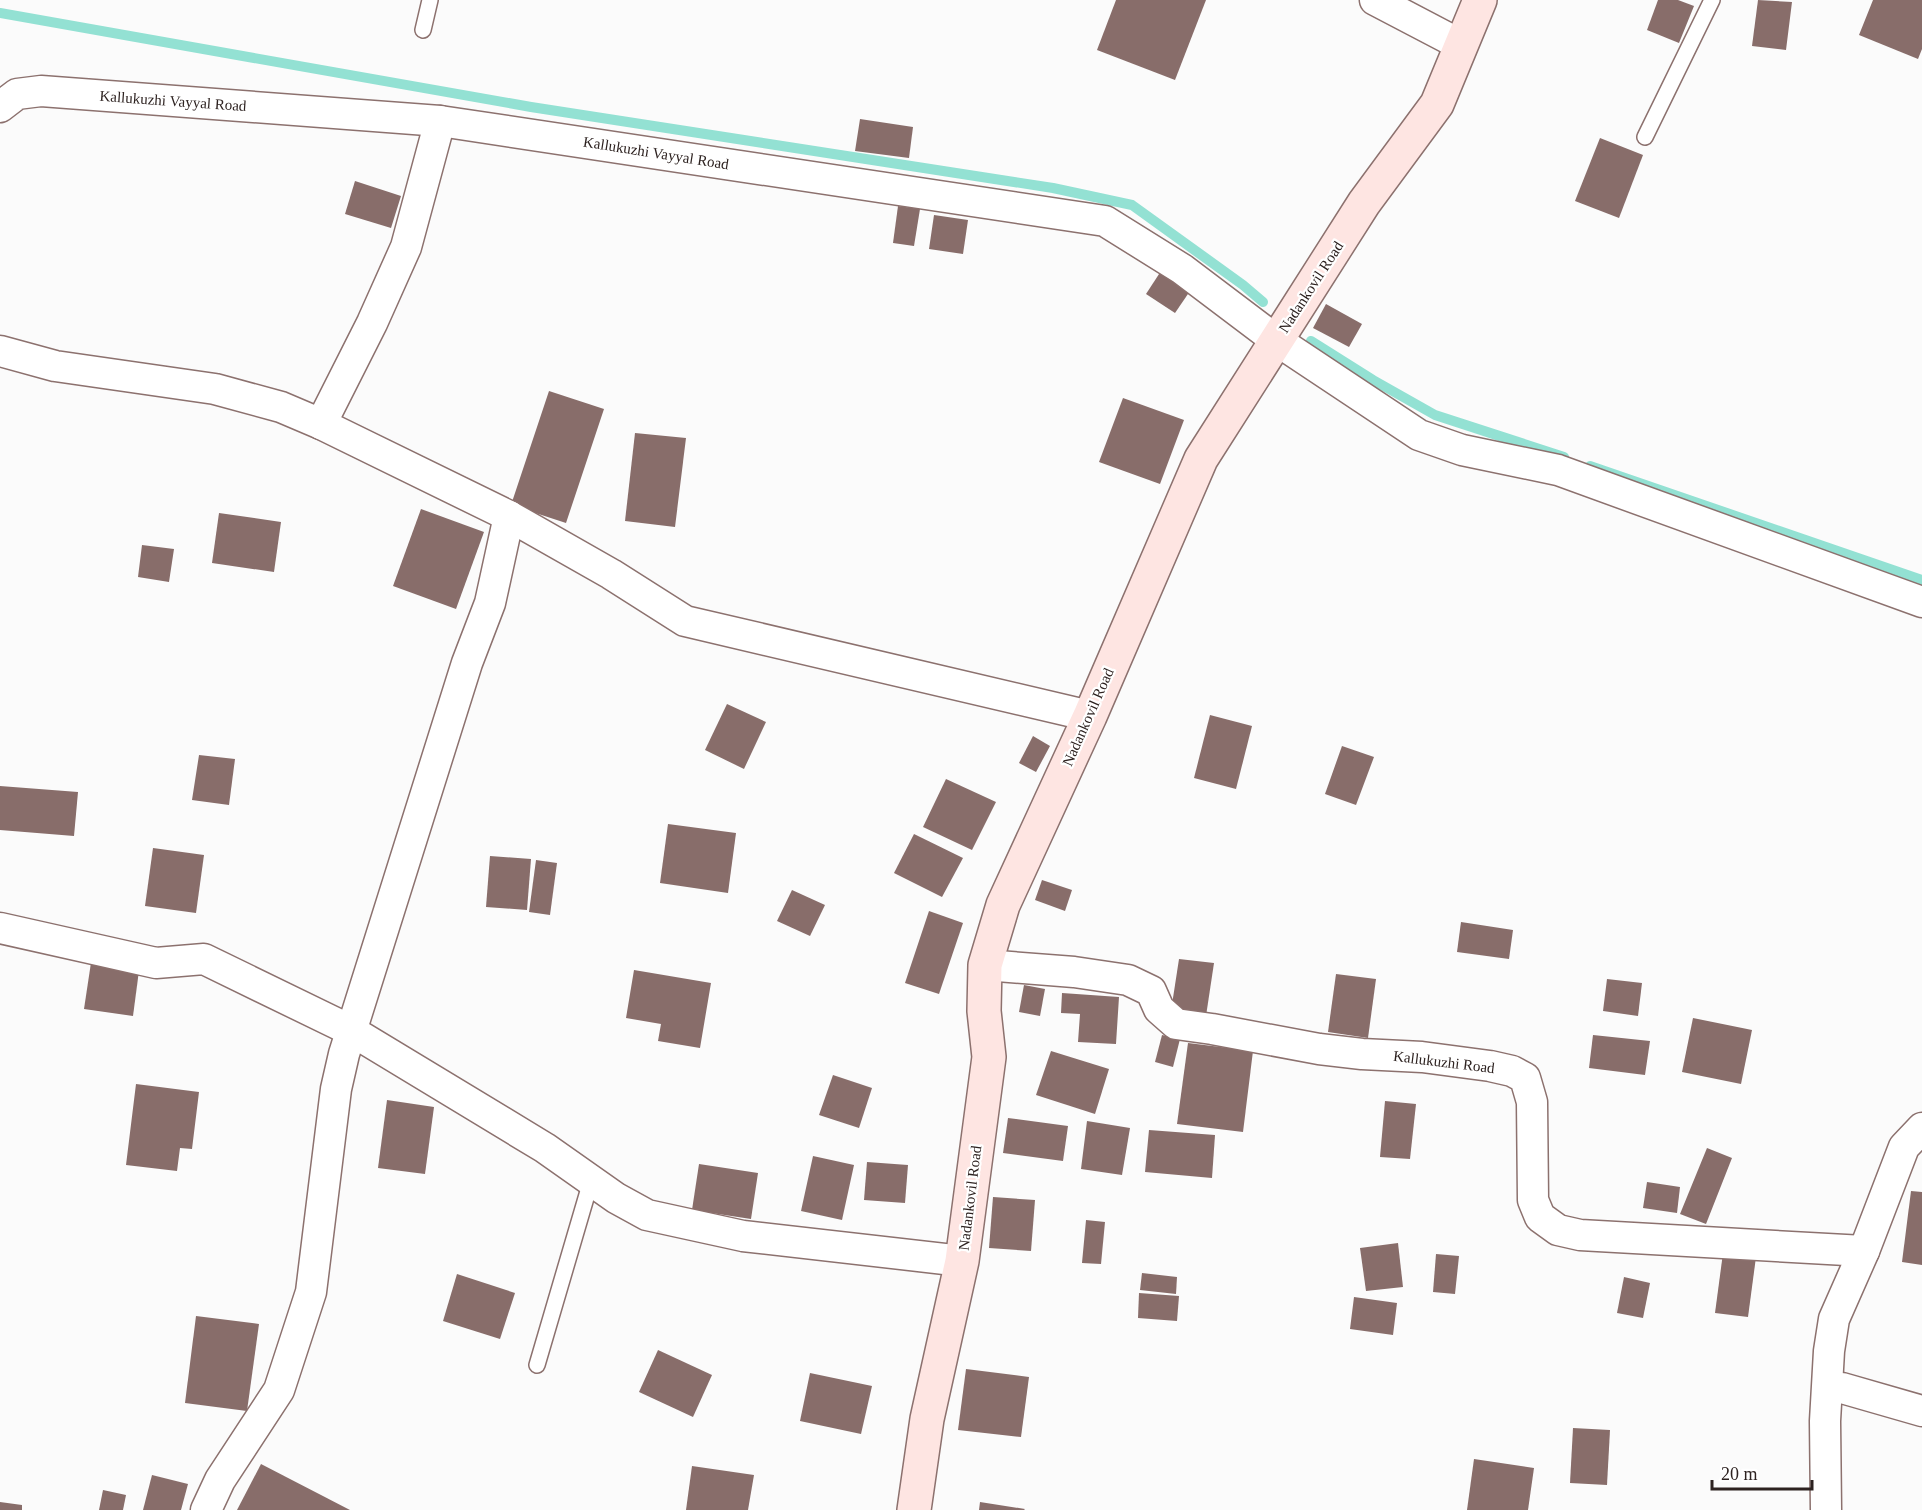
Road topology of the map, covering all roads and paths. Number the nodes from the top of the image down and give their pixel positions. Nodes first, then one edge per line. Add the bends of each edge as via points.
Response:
1 (429, 0) edge
2 (1375, 0) edge
3 (1480, 0) edge
4 (1712, 0) edge
5 (423, 30) dead end
6 (1461, 45) junction
7 (0, 107) edge
8 (440, 121) junction
9 (1645, 137) dead end
10 (1276, 340) junction
11 (0, 351) edge
12 (321, 424) junction
13 (509, 516) junction
14 (1922, 602) edge
15 (1089, 716) junction
16 (0, 928) edge
17 (985, 965) junction
18 (350, 1030) junction
19 (1922, 1128) edge
20 (591, 1181) junction
21 (1864, 1251) junction
22 (962, 1261) junction
23 (537, 1365) dead end
24 (1842, 1388) dead end
25 (1922, 1411) edge
26 (206, 1510) edge
27 (914, 1510) edge
28 (1826, 1510) edge

1 - 5 lane
2 - 6 street
3 - 6 street, Nadankovil Road
4 - 9 lane
6 - 10 street, Nadankovil Road via 1437,104 1364,203
7 - 8 street, Kallukuzhi Vayyal Road via 17,94 41,91
8 - 10 street, Kallukuzhi Vayyal Road via 1105,221 1182,269
8 - 12 street via 406,247
10 - 14 street, Kallukuzhi Vayyal Road via 1419,435 1462,450 1558,470
10 - 15 street, Nadankovil Road via 1202,459
11 - 12 street via 56,366 240,394
12 - 13 street
13 - 15 street via 685,621
13 - 18 street via 490,603 467,663
15 - 17 street, Nadankovil Road via 1003,904
16 - 18 street via 156,963 204,959
17 - 21 street, Kallukuzhi Road via 1128,980 1150,991 1159,1009 1176,1024 1319,1049 1422,1057 1512,1071 1525,1078 1532,1102 1533,1200 1540,1217 1558,1230 1580,1235
17 - 22 street, Nadankovil Road via 989,1057
18 - 20 street via 545,1148
18 - 26 street via 336,1089 311,1292 279,1390 220,1480
19 - 21 street via 1904,1147
20 - 22 street via 647,1215 742,1236
20 - 23 lane
21 - 28 street via 1834,1319 1829,1351
22 - 27 street, Nadankovil Road via 927,1419
24 - 25 street

